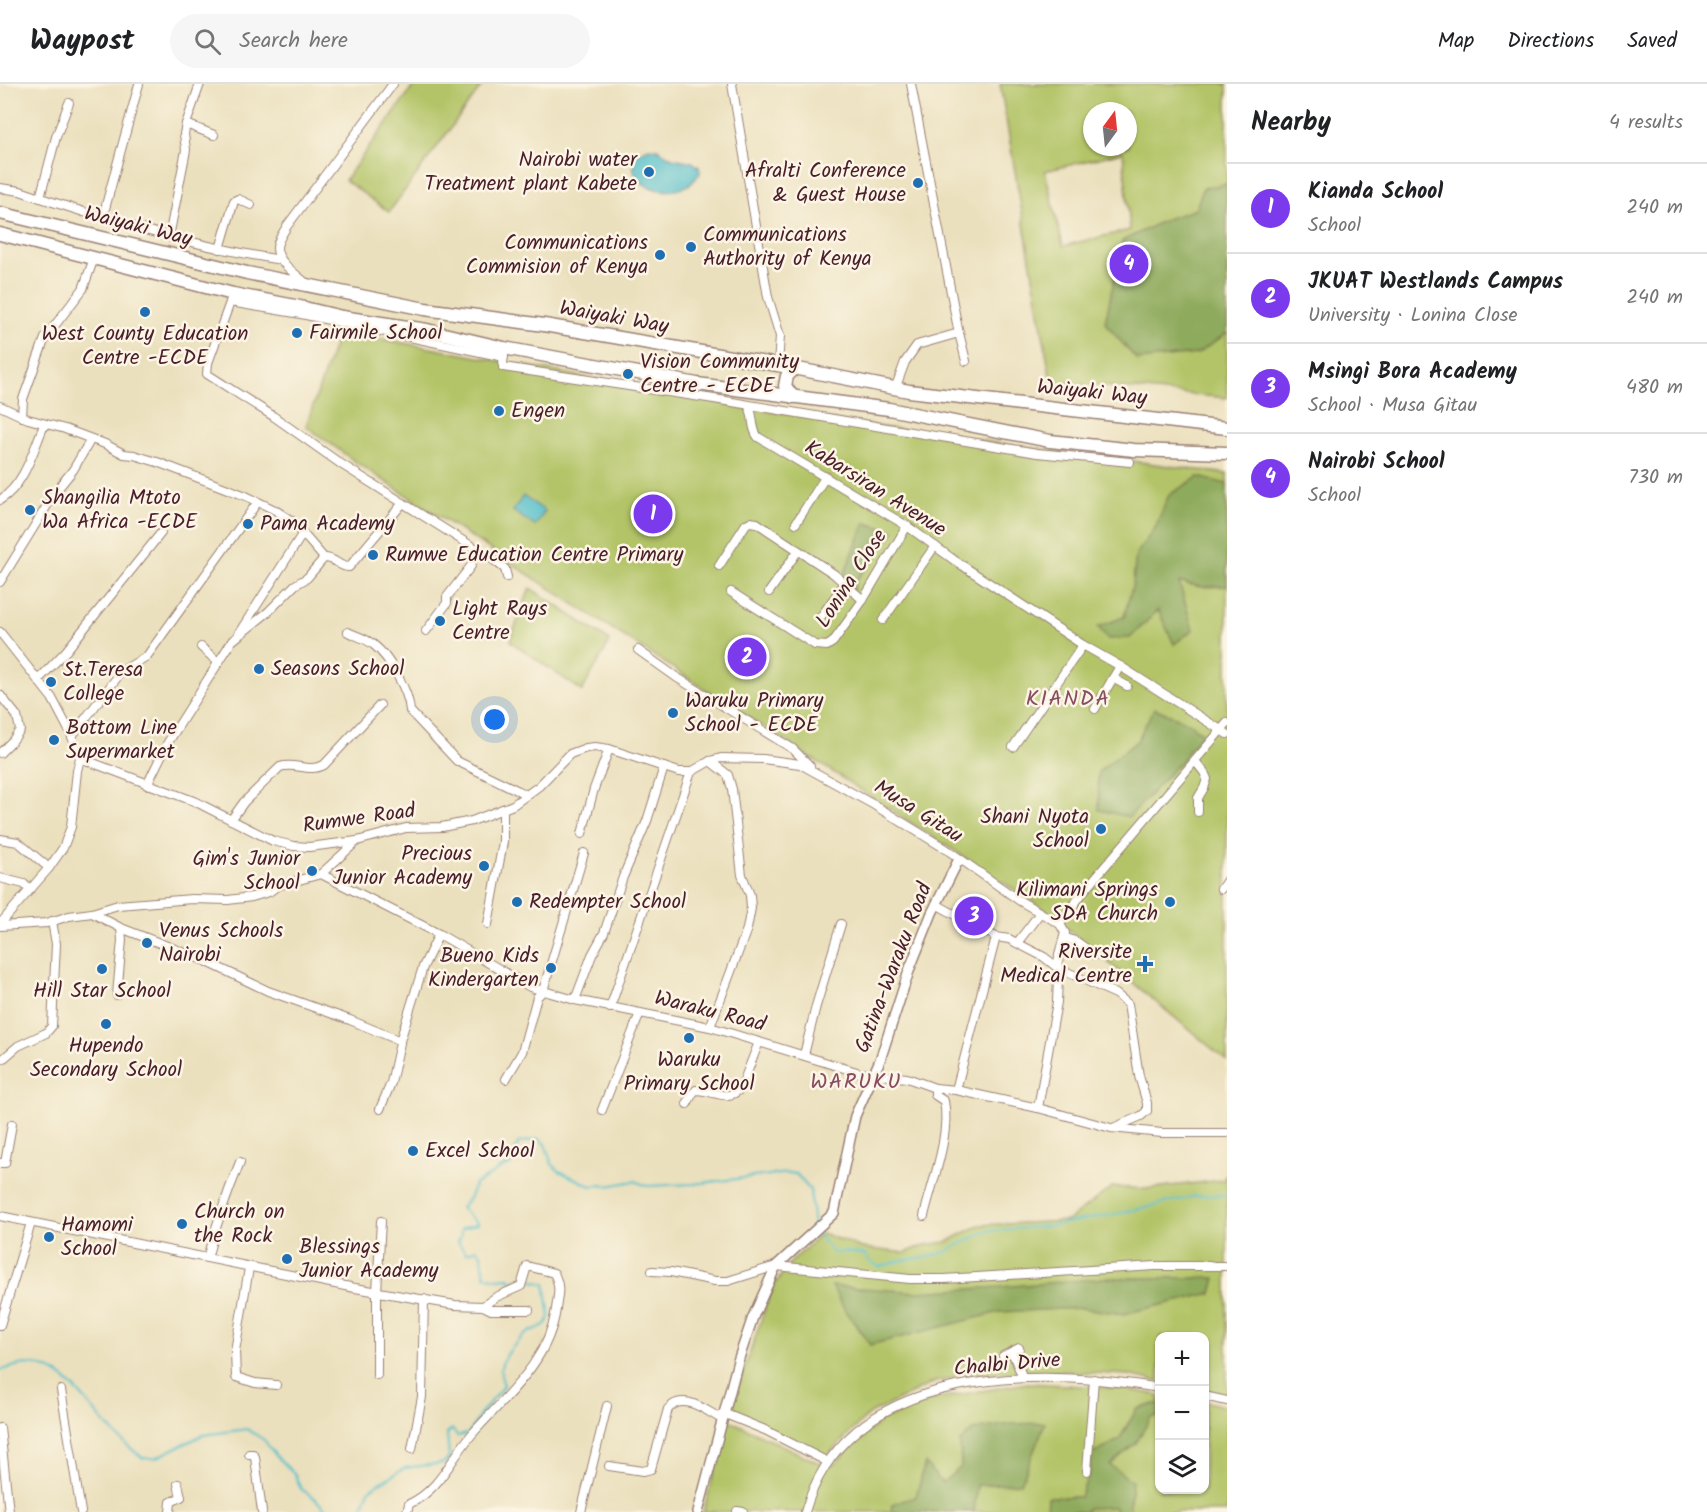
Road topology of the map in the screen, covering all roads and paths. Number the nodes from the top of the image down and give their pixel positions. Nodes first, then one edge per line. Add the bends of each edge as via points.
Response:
1 (139, 84) edge
2 (200, 84) edge
3 (393, 84) edge
4 (732, 84) edge
5 (911, 84) edge
6 (69, 103) dead end
7 (186, 124) junction
8 (214, 135) dead end
9 (0, 188) edge
10 (40, 198) junction
11 (251, 205) dead end
12 (0, 213) edge
13 (103, 216) junction
14 (0, 234) edge
15 (169, 237) junction
16 (13, 239) junction
17 (0, 240) edge
18 (220, 249) junction
19 (94, 258) junction
20 (281, 260) junction
21 (308, 284) junction
22 (232, 298) junction
23 (959, 333) junction
24 (504, 352) junction
25 (966, 361) dead end
26 (778, 365) junction
27 (794, 369) junction
28 (898, 389) junction
29 (749, 391) junction
30 (793, 397) junction
31 (748, 405) junction
32 (0, 406) edge
33 (897, 411) junction
34 (22, 417) junction
35 (44, 425) junction
36 (1227, 428) edge
37 (91, 439) junction
38 (1227, 453) edge
39 (1130, 462) dead end
40 (826, 476) junction
41 (0, 500) edge
42 (257, 502) junction
43 (403, 503) junction
44 (796, 523) dead end
45 (907, 526) junction
46 (161, 533) dead end
47 (303, 533) junction
48 (934, 546) junction
49 (475, 548) junction
50 (798, 551) junction
51 (324, 558) junction
52 (719, 566) dead end
53 (507, 577) dead end
54 (0, 582) edge
55 (844, 584) junction
56 (730, 592) dead end
57 (769, 592) dead end
58 (863, 600) junction
59 (820, 618) dead end
60 (883, 620) dead end
61 (0, 632) edge
62 (348, 632) dead end
63 (426, 632) dead end
64 (236, 636) junction
65 (1083, 645) junction
66 (201, 647) dead end
67 (638, 650) dead end
68 (218, 662) junction
69 (1120, 666) junction
70 (1113, 678) junction
71 (38, 680) junction
72 (1127, 686) dead end
73 (0, 695) edge
74 (380, 705) dead end
75 (1095, 709) dead end
76 (1227, 723) edge
77 (1224, 732) edge
78 (72, 736) junction
79 (1013, 747) dead end
80 (609, 749) junction
81 (0, 753) edge
82 (80, 758) junction
83 (710, 761) junction
84 (1195, 761) junction
85 (664, 767) junction
86 (815, 771) junction
87 (691, 772) junction
88 (147, 784) junction
89 (525, 794) junction
90 (503, 809) junction
91 (1198, 812) dead end
92 (231, 820) junction
93 (582, 834) dead end
94 (0, 839) edge
95 (357, 842) junction
96 (584, 853) dead end
97 (959, 859) junction
98 (49, 868) junction
99 (321, 874) junction
100 (0, 878) edge
101 (1227, 880) edge
102 (29, 889) junction
103 (1221, 889) dead end
104 (936, 904) junction
105 (1040, 913) junction
106 (92, 914) junction
107 (52, 921) junction
108 (488, 924) dead end
109 (841, 924) dead end
110 (1060, 924) junction
111 (0, 925) edge
112 (120, 928) junction
113 (439, 934) junction
114 (1064, 936) junction
115 (996, 937) junction
116 (1017, 943) junction
117 (1095, 955) dead end
118 (1058, 968) junction
119 (543, 992) junction
120 (117, 995) dead end
121 (574, 1000) junction
122 (610, 1008) junction
123 (640, 1013) junction
124 (710, 1027) junction
125 (400, 1041) junction
126 (759, 1042) junction
127 (804, 1055) junction
128 (4, 1058) dead end
129 (873, 1073) junction
130 (506, 1079) dead end
131 (935, 1088) junction
132 (956, 1090) junction
133 (687, 1104) dead end
134 (1038, 1108) junction
135 (380, 1109) dead end
136 (602, 1110) dead end
137 (12, 1124) dead end
138 (1111, 1128) junction
139 (1227, 1133) edge
140 (240, 1162) dead end
141 (0, 1163) edge
142 (0, 1216) edge
143 (924, 1216) dead end
144 (381, 1221) dead end
145 (31, 1222) junction
146 (207, 1258) junction
147 (776, 1266) junction
148 (1227, 1266) edge
149 (249, 1268) junction
150 (652, 1271) dead end
151 (377, 1292) junction
152 (424, 1299) junction
153 (483, 1306) junction
154 (529, 1310) dead end
155 (0, 1325) edge
156 (1003, 1356) dead end
157 (376, 1375) dead end
158 (1023, 1378) junction
159 (1094, 1379) junction
160 (276, 1386) dead end
161 (1155, 1387) edge
162 (61, 1390) dead end
163 (1209, 1397) edge
164 (1227, 1401) edge
165 (607, 1406) dead end
166 (723, 1416) junction
167 (0, 1428) edge
168 (412, 1449) dead end
169 (249, 1454) dead end
170 (828, 1462) junction
171 (609, 1466) dead end
172 (1087, 1471) dead end
173 (178, 1484) dead end
174 (9, 1512) edge
175 (81, 1512) edge
176 (170, 1512) edge
177 (262, 1512) edge
178 (407, 1512) edge
179 (581, 1512) edge
180 (698, 1512) edge
181 (805, 1512) edge

1 - 13 street
2 - 7 street
3 - 20 street via 287,225 276,250
4 - 26 street via 768,297 780,336
5 - 23 street
6 - 10 street
7 - 8 street
7 - 15 street via 186,150
9 - 10 street
10 - 13 street
11 - 18 street via 234,201
12 - 21 highway, Waiyaki Way via 246,273
13 - 15 street
14 - 16 highway, Waiyaki Way
15 - 18 street
16 - 17 highway, Waiyaki Way
16 - 19 highway, Waiyaki Way
18 - 20 street
19 - 22 highway, Waiyaki Way
19 - 34 street via 83,289 45,338 23,399
20 - 21 street
21 - 26 highway, Waiyaki Way via 425,309
22 - 24 highway, Waiyaki Way via 427,330
22 - 43 street via 207,374
23 - 25 street
23 - 28 street via 917,345 905,362
24 - 29 highway, Waiyaki Way
24 - 31 street via 503,367
26 - 27 highway, Waiyaki Way
27 - 28 highway, Waiyaki Way
27 - 30 highway via 785,386
28 - 33 highway via 892,401
28 - 36 highway, Waiyaki Way
29 - 30 highway, Waiyaki Way
29 - 31 street, Kabarsiran Avenue
30 - 33 highway, Waiyaki Way
31 - 39 street via 1037,453
31 - 40 street, Kabarsiran Avenue via 758,437
32 - 34 street
33 - 38 highway, Waiyaki Way via 1050,441 1134,450
34 - 35 street
35 - 37 street
35 - 41 street via 24,474
37 - 42 street
37 - 54 street
40 - 44 street
40 - 45 street, Kabarsiran Avenue
42 - 47 street via 292,521
42 - 78 street via 147,656 122,671
43 - 49 street
43 - 51 street via 349,567
45 - 48 street, Kabarsiran Avenue
45 - 58 street, Lonina Close
46 - 71 street
47 - 51 street
47 - 64 street
48 - 60 street
48 - 65 street, Kabarsiran Avenue
49 - 53 street via 505,569
49 - 63 street via 471,566
50 - 52 street via 758,523 750,522 742,528
50 - 55 street
50 - 57 street
51 - 64 street via 307,578
55 - 58 street
55 - 59 street
56 - 58 street, Lonina Close via 820,647 833,642
61 - 71 street
62 - 89 street via 373,644 380,652 403,687 410,711 457,762
64 - 68 street
65 - 69 street, Kabarsiran Avenue
65 - 79 street
66 - 68 street
67 - 86 street via 793,749
68 - 88 street
69 - 70 street
69 - 77 street, Kabarsiran Avenue
70 - 72 street
70 - 75 street
71 - 78 street
73 - 81 street via 17,716 20,730
74 - 92 street via 324,765 312,769 287,764 280,767
76 - 77 street
77 - 84 street
78 - 82 street
80 - 85 street
80 - 89 street via 586,748 570,754 539,786
80 - 93 street
82 - 88 street, Rumwe Road
82 - 98 street via 71,827
83 - 86 street, Musa Gitau via 784,761
83 - 87 street, Musa Gitau
83 - 124 street via 728,775 732,789 742,874 751,908 747,929
84 - 91 street via 1207,779 1198,798
84 - 110 street
85 - 87 street
85 - 121 street via 604,933
86 - 97 street, Musa Gitau
87 - 122 street
88 - 92 street, Rumwe Road
89 - 90 street, Rumwe Road
90 - 95 street, Rumwe Road via 464,823 406,828
90 - 108 street via 503,842
92 - 95 street, Rumwe Road via 273,841 294,846
94 - 98 street via 18,842
95 - 99 street
96 - 119 street
97 - 104 street, Gatina-Waraku Road
97 - 105 street, Musa Gitau
98 - 102 street
99 - 106 street via 277,885 252,897 162,900 118,905
99 - 113 street, Waraku Road
100 - 102 street
101 - 103 street
102 - 111 street
104 - 115 street
104 - 129 street, Gatina-Waraku Road
105 - 110 street, Musa Gitau
105 - 116 street
106 - 107 street
106 - 112 street
107 - 111 street
107 - 128 street via 56,944 52,1026
109 - 127 street
110 - 114 street
112 - 120 street
112 - 125 street via 203,960 268,991
113 - 119 street, Waraku Road
113 - 125 street via 423,967
114 - 117 street
114 - 118 street
115 - 116 street
115 - 132 street
116 - 118 street
118 - 134 street via 1057,1002
118 - 138 street via 1116,994 1128,1004 1147,1111
119 - 121 street, Waraku Road
119 - 130 street via 537,997 522,1052
121 - 122 street, Waraku Road
122 - 123 street, Waraku Road
123 - 124 street, Waraku Road
123 - 136 street
124 - 126 street, Waraku Road
125 - 135 street via 391,1083
126 - 127 street, Waraku Road
126 - 133 street via 737,1093 727,1096 696,1090
127 - 129 street, Waraku Road via 860,1073
129 - 131 street, Waraku Road via 907,1078
129 - 147 street, Gatina-Waraku Road via 855,1116 834,1213
131 - 132 street, Waraku Road
131 - 143 street via 946,1112
132 - 134 street, Waraku Road
134 - 138 street, Waraku Road
137 - 141 street via 5,1163
138 - 139 street, Waraku Road
140 - 146 street
142 - 145 street
144 - 151 street
145 - 146 street
145 - 155 street
146 - 149 street
147 - 148 street via 944,1279
147 - 150 street via 728,1281
147 - 166 street, Gatina-Waraku Road via 742,1346
149 - 151 street
149 - 160 street via 235,1351 236,1377
151 - 152 street
151 - 157 street
152 - 153 street
152 - 168 street via 422,1397
153 - 154 street via 491,1310
153 - 178 street via 521,1286 527,1266 554,1273 560,1285 554,1323 544,1351 472,1435 443,1477 422,1498 409,1504
156 - 158 street via 1015,1350
158 - 159 street, Chalbi Drive
158 - 170 street, Chalbi Drive via 944,1389 897,1406 857,1431
159 - 161 street, Chalbi Drive
159 - 172 street
162 - 175 street
163 - 164 street
165 - 179 street
166 - 170 street via 765,1430
166 - 171 street via 678,1402 669,1409 651,1469
166 - 180 street, Gatina-Waraku Road
167 - 174 street
169 - 177 street via 255,1456
170 - 181 street, Chalbi Drive
173 - 176 street via 181,1497 171,1502

